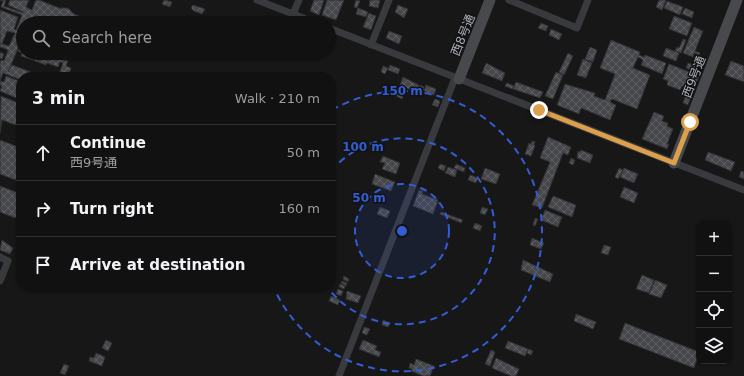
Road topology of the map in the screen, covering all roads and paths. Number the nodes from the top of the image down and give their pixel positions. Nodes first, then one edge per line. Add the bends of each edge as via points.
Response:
1 (257, 0) edge
2 (299, 0) edge
3 (389, 0) edge
4 (490, 0) edge
5 (509, 0) edge
6 (588, 0) edge
7 (737, 0) edge
8 (293, 14) junction
9 (298, 16) edge
10 (336, 31) edge
11 (371, 45) junction
12 (457, 78) junction
13 (674, 163) junction
14 (744, 190) edge
15 (0, 257) edge
16 (0, 281) edge
17 (339, 376) edge

1 - 8 street
2 - 8 street
3 - 11 street
4 - 12 street, 西8号通
5 - 6 street via 577,28
7 - 13 street, 西9号通
8 - 9 street
10 - 11 street
11 - 12 street
12 - 13 street
12 - 17 street
13 - 14 street
15 - 16 street via 8,261

